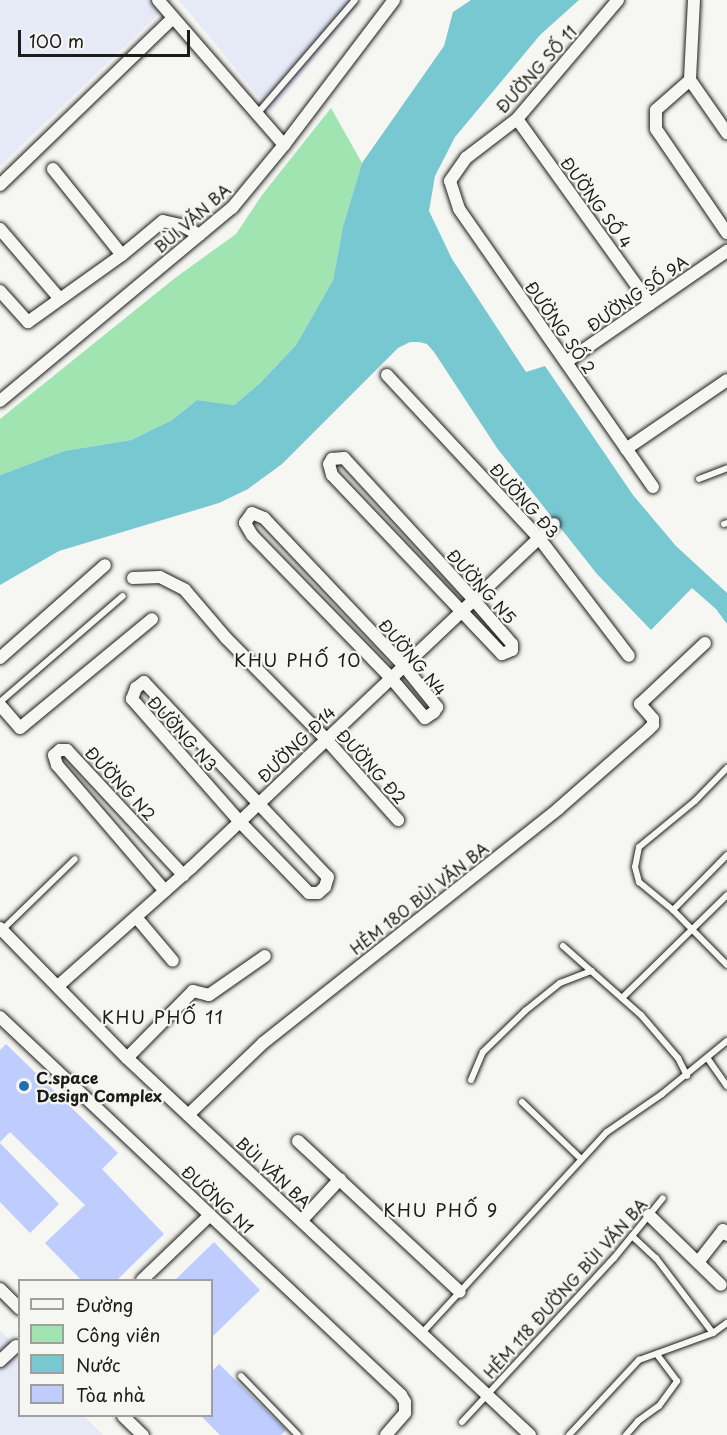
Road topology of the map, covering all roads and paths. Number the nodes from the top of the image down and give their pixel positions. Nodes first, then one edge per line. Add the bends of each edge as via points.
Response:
1 (158, 0) edge
2 (354, 0) edge
3 (394, 0) edge
4 (618, 0) edge
5 (694, 0) edge
6 (173, 18) junction
7 (690, 80) junction
8 (257, 114) junction
9 (517, 119) junction
10 (727, 134) edge
11 (284, 145) junction
12 (53, 169) dead end
13 (450, 181) joint
14 (0, 185) edge
15 (0, 229) edge
16 (727, 233) edge
17 (200, 235) junction
18 (727, 251) edge
19 (122, 255) junction
20 (0, 291) edge
21 (60, 299) junction
22 (650, 304) junction
23 (566, 362) junction
24 (387, 375) dead end
25 (727, 380) edge
26 (0, 401) edge
27 (626, 449) junction
28 (727, 468) edge
29 (699, 479) dead end
30 (653, 488) dead end
31 (554, 524) dead end
32 (539, 538) junction
33 (105, 565) dead end
34 (133, 578) dead end
35 (123, 596) dead end
36 (474, 600) junction
37 (462, 611) junction
38 (152, 619) dead end
39 (705, 643) dead end
40 (629, 656) dead end
41 (0, 658) edge
42 (404, 666) junction
43 (391, 678) junction
44 (0, 704) edge
45 (325, 738) junction
46 (727, 768) edge
47 (259, 803) junction
48 (398, 820) dead end
49 (240, 822) junction
50 (727, 855) edge
51 (75, 858) dead end
52 (183, 875) junction
53 (165, 891) junction
54 (727, 895) edge
55 (673, 910) junction
56 (136, 917) junction
57 (1, 930) edge
58 (690, 930) junction
59 (563, 946) dead end
60 (265, 956) dead end
61 (173, 961) dead end
62 (727, 964) edge
63 (592, 971) junction
64 (58, 986) junction
65 (622, 998) junction
66 (0, 1017) edge
67 (727, 1041) edge
68 (127, 1058) junction
69 (708, 1059) junction
70 (687, 1076) junction
71 (471, 1080) dead end
72 (727, 1086) edge
73 (522, 1102) dead end
74 (188, 1115) junction
75 (298, 1141) dead end
76 (581, 1159) junction
77 (340, 1179) junction
78 (663, 1198) dead end
79 (210, 1215) junction
80 (650, 1215) junction
81 (302, 1220) junction
82 (727, 1235) edge
83 (632, 1236) junction
84 (699, 1261) junction
85 (144, 1279) edge
86 (721, 1285) dead end
87 (0, 1289) edge
88 (460, 1292) junction
89 (18, 1307) edge
90 (727, 1323) edge
91 (713, 1333) junction
92 (422, 1334) junction
93 (16, 1346) dead end
94 (657, 1354) junction
95 (0, 1361) edge
96 (242, 1377) dead end
97 (487, 1395) junction
98 (124, 1417) edge
99 (462, 1422) dead end
100 (143, 1435) edge
101 (298, 1435) edge
102 (386, 1435) edge
103 (530, 1435) edge
104 (569, 1435) edge
105 (626, 1435) edge

1 - 6 street
2 - 8 lane
3 - 11 street, BÙI VĂN BA
4 - 9 street, ĐƯỜNG SỐ 11
5 - 7 street
6 - 8 street
6 - 14 street
7 - 10 street
7 - 16 street via 656,110 656,129
8 - 11 street
9 - 13 street, ĐƯỜNG SỐ 11 via 466,158
9 - 22 street, ĐƯỜNG SỐ 4
11 - 17 street, BÙI VĂN BA via 232,208
12 - 19 street
13 - 23 street, ĐƯỜNG SỐ 2 via 459,209
15 - 21 street
17 - 19 street via 163,221
17 - 26 street, BÙI VĂN BA
18 - 22 street, ĐƯỜNG SỐ 9A
19 - 21 street
20 - 21 street via 28,322
22 - 23 street, ĐƯỜNG SỐ 9A
23 - 27 street, ĐƯỜNG SỐ 2
24 - 32 street, ĐƯỜNG Đ3
25 - 27 street
27 - 30 street, ĐƯỜNG SỐ 2
28 - 29 lane
31 - 32 street, ĐƯỜNG Đ14
32 - 36 street, ĐƯỜNG Đ14
32 - 40 street, ĐƯỜNG Đ3
33 - 41 street
34 - 45 street, ĐƯỜNG Đ2 via 160,577 185,590 226,638
35 - 44 lane
36 - 37 street, ĐƯỜNG Đ14
36 - 37 street, ĐƯỜNG N5 via 512,644 512,650 502,654
36 - 37 street, ĐƯỜNG N5 via 344,458 332,459 332,475
37 - 42 street, ĐƯỜNG Đ14
38 - 44 street via 20,728
39 - 74 street, HẺM 180 BÙI VĂN BA via 640,705 653,719 649,729 558,809 263,1043
42 - 43 street, ĐƯỜNG Đ14
42 - 43 street, ĐƯỜNG N4 via 437,707 434,712 425,718
42 - 43 street, ĐƯỜNG N4 via 264,518 252,513 245,523 252,535
43 - 45 street, ĐƯỜNG Đ14
45 - 47 street, ĐƯỜNG Đ14
45 - 48 street, ĐƯỜNG Đ2
46 - 55 lane via 695,801 639,847 635,867 639,882
47 - 49 street, ĐƯỜNG Đ14
47 - 49 street via 328,878 325,887 318,893 309,892
47 - 49 street, ĐƯỜNG N3 via 144,682 136,688 132,699
49 - 52 street, ĐƯỜNG Đ14
50 - 55 lane
51 - 57 lane
52 - 53 street, ĐƯỜNG Đ14
52 - 53 street, ĐƯỜNG N2 via 68,750 54,755 57,765
53 - 56 street, ĐƯỜNG Đ14
54 - 58 lane
55 - 58 lane
56 - 61 street
56 - 64 street, ĐƯỜNG Đ14
57 - 64 street, BÙI VĂN BA
58 - 62 lane
58 - 65 lane
59 - 63 lane
60 - 68 street via 209,995 193,991
63 - 65 lane
63 - 71 lane via 560,983 525,1011 483,1052
64 - 68 street, BÙI VĂN BA
65 - 70 lane via 678,1058
66 - 79 street, ĐƯỜNG N1
67 - 69 lane
68 - 74 street, BÙI VĂN BA
69 - 70 lane
69 - 72 lane
70 - 76 lane via 607,1132
73 - 76 lane
74 - 81 street, BÙI VĂN BA
75 - 77 street
76 - 88 lane
77 - 81 street
77 - 88 street
78 - 80 lane, HẺM 118 ĐƯỜNG BÙI VĂN BA
79 - 85 street
79 - 102 street, ĐƯỜNG N1 via 401,1395 405,1410 402,1419
80 - 83 lane, HẺM 118 ĐƯỜNG BÙI VĂN BA
80 - 84 street
81 - 92 street, BÙI VĂN BA
82 - 84 street via 723,1230
83 - 91 lane via 656,1258
83 - 97 lane, HẺM 118 ĐƯỜNG BÙI VĂN BA
84 - 86 street
87 - 89 street
88 - 92 lane
90 - 91 lane
91 - 94 lane
92 - 97 street, BÙI VĂN BA
93 - 95 street
94 - 104 lane via 639,1360
94 - 105 lane via 677,1380 659,1406
96 - 101 lane
97 - 99 lane, HẺM 118 ĐƯỜNG BÙI VĂN BA
97 - 103 street, BÙI VĂN BA
98 - 100 street

